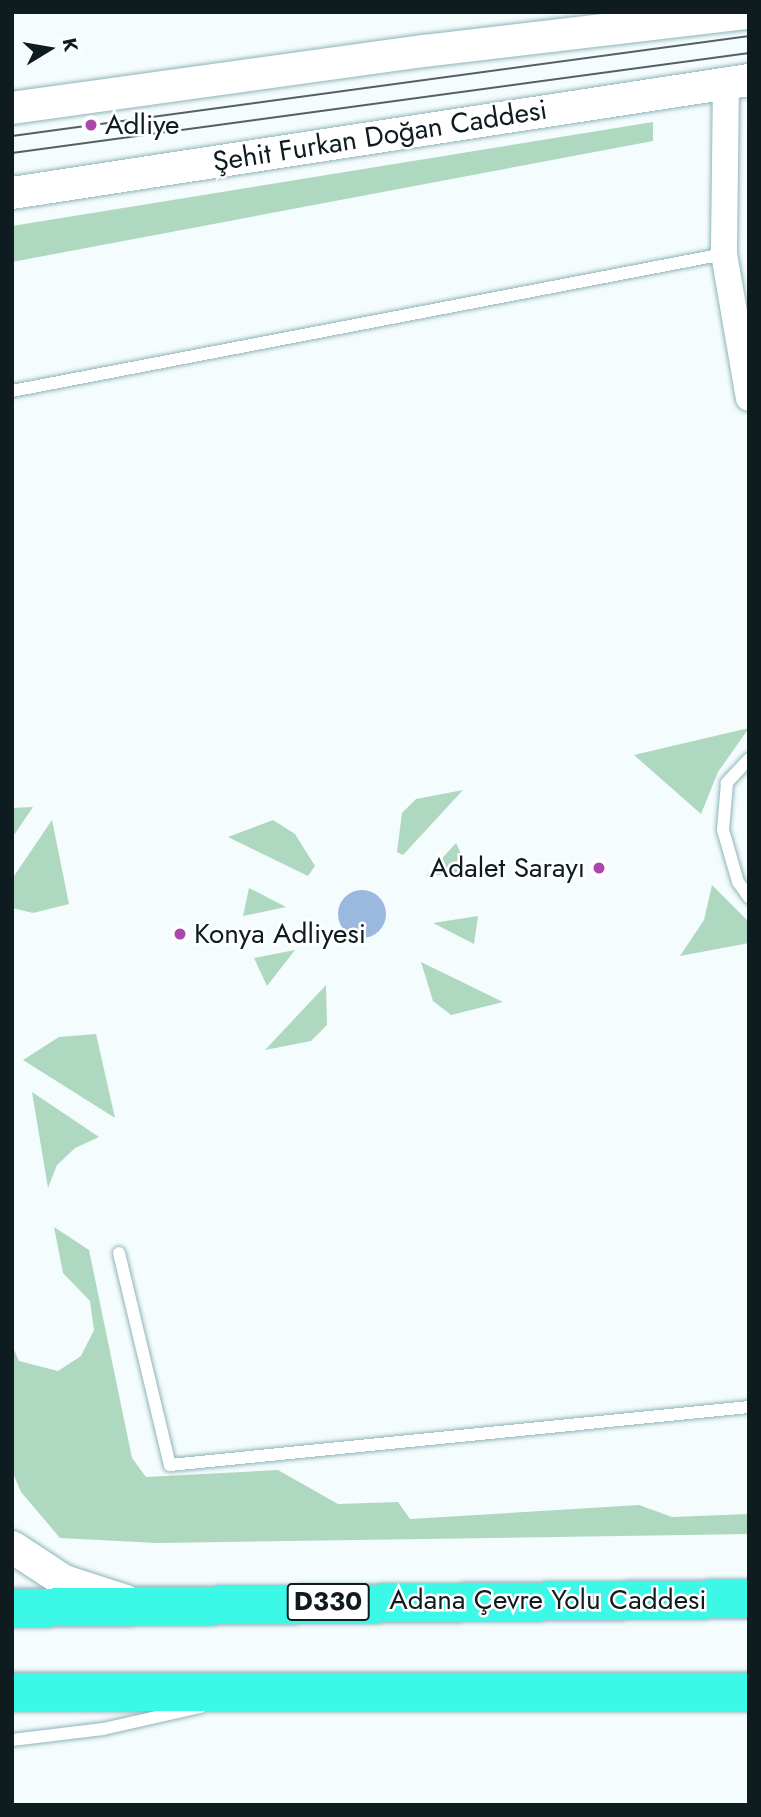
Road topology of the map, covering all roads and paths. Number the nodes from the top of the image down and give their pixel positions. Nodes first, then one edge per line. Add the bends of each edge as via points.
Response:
1 (749, 13) edge
2 (738, 81) edge
3 (12, 108) edge
4 (12, 194) edge
5 (724, 254) junction
6 (12, 391) edge
7 (749, 398) edge
8 (749, 760) edge
9 (749, 897) edge
10 (119, 1253) dead end
11 (749, 1407) edge
12 (12, 1547) edge
13 (749, 1599) edge
14 (134, 1603) junction
15 (12, 1608) edge
16 (12, 1692) edge
17 (256, 1692) junction
18 (749, 1692) edge
19 (12, 1740) edge

1 - 3 street via 424,51
2 - 4 street, Şehit Furkan Doğan Caddesi
2 - 5 street
5 - 6 lane
5 - 7 street
8 - 9 lane via 727,783 723,830 738,882
10 - 11 lane via 170,1465
12 - 14 street via 64,1581
13 - 14 highway, Adana Çevre Yolu Caddesi / D330
14 - 15 highway, Adana Çevre Yolu Caddesi / D330
16 - 17 highway
17 - 18 highway
17 - 19 lane via 103,1729

